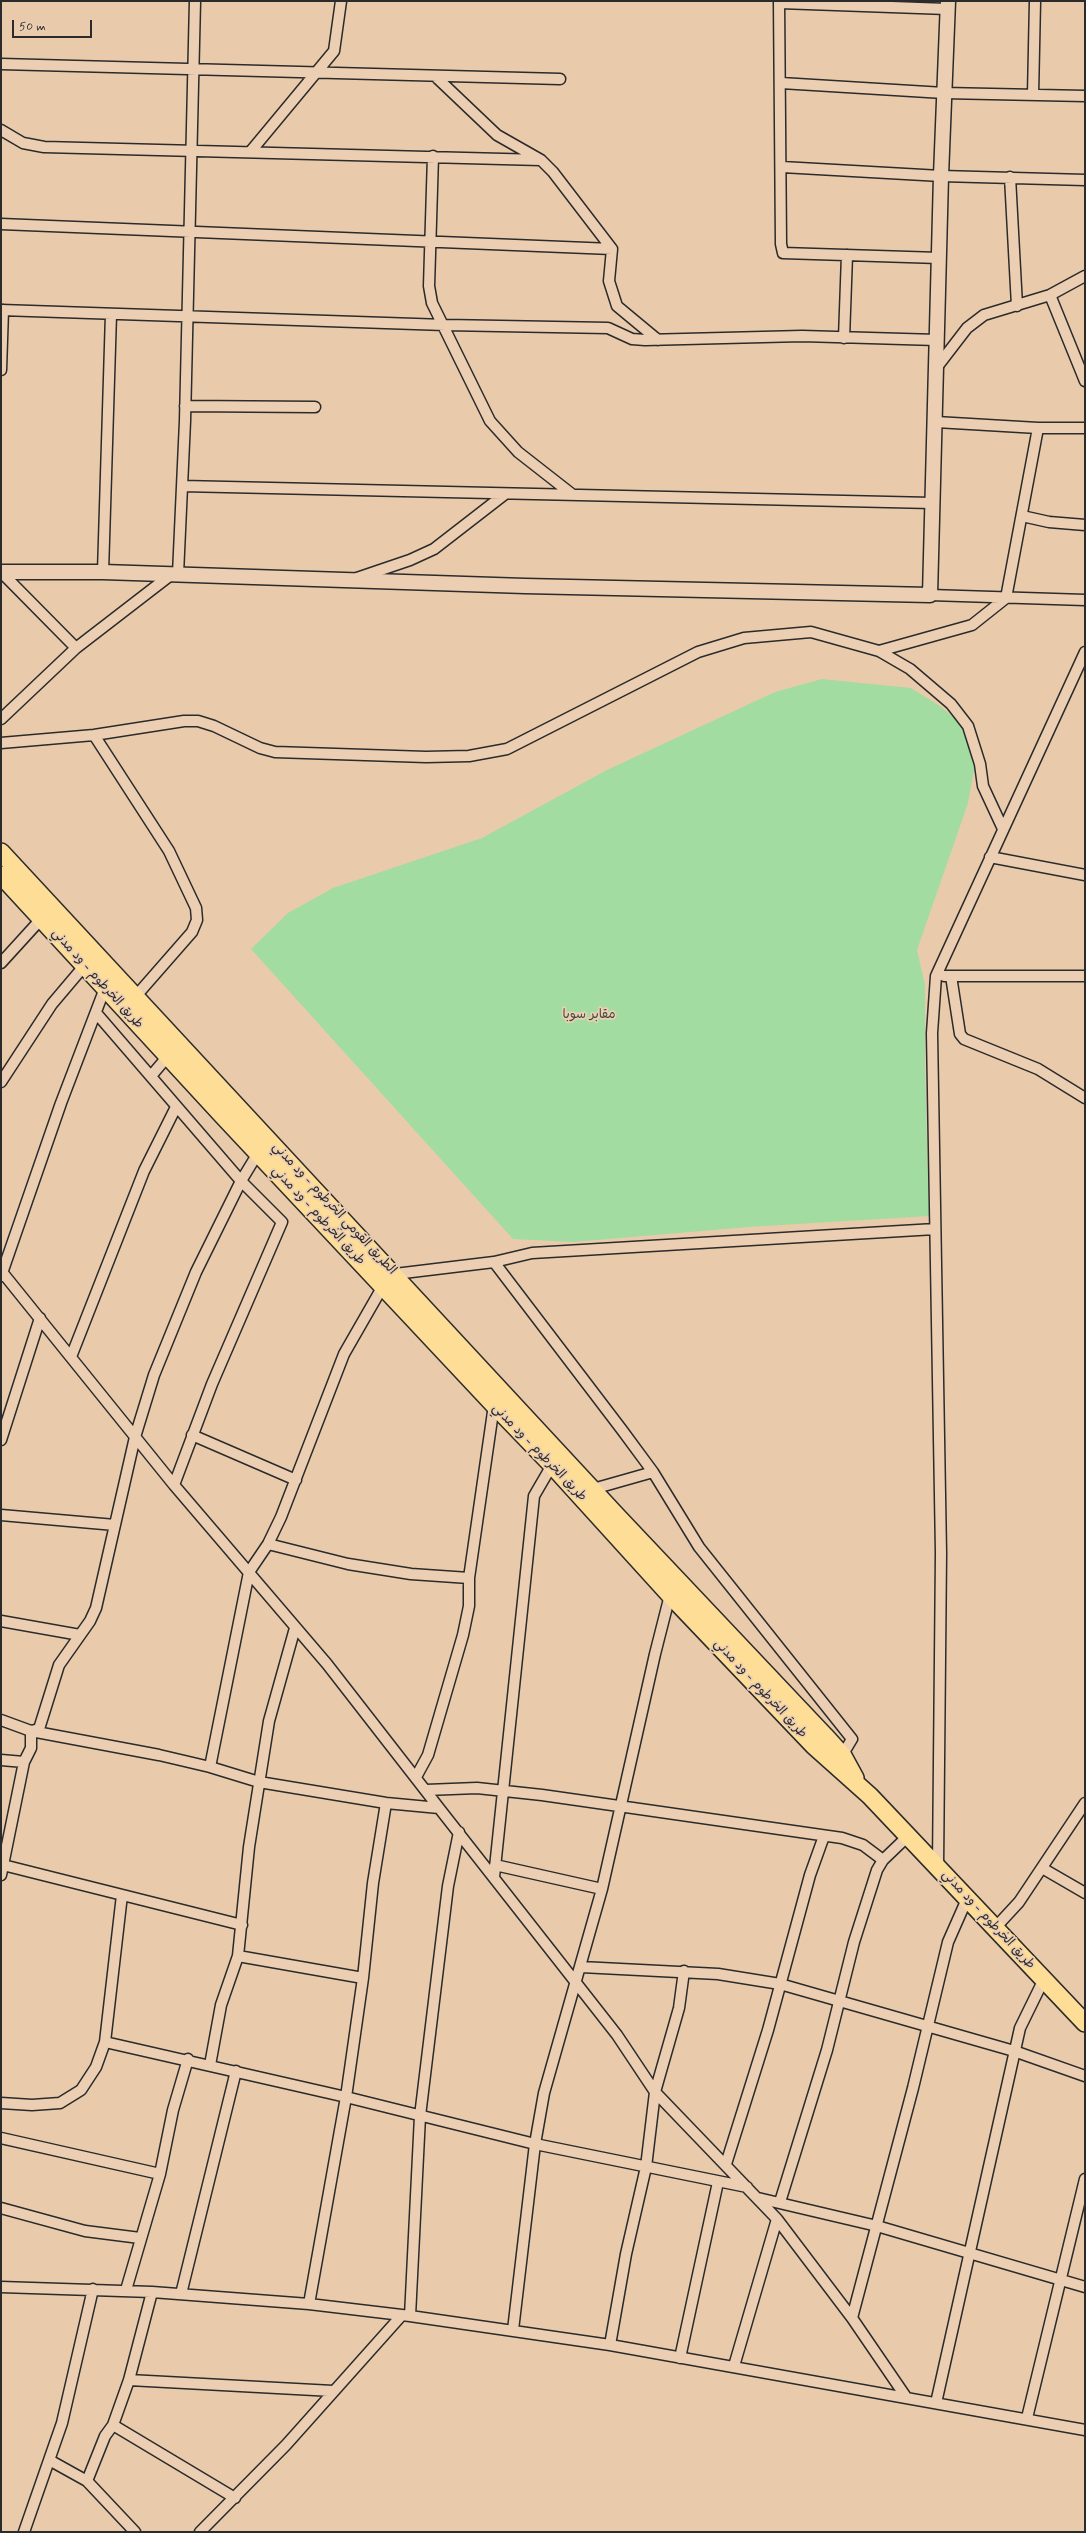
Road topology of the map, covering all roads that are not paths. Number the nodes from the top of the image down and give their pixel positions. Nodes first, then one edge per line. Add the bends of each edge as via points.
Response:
1 (195, 1) edge
2 (340, 1) edge
3 (1035, 1) edge
4 (780, 2) edge
5 (948, 5) edge
6 (1, 64) edge
7 (194, 69) junction
8 (315, 72) junction
9 (435, 76) junction
10 (560, 79) dead end
11 (781, 83) junction
12 (944, 93) junction
13 (1033, 96) junction
14 (1085, 96) edge
15 (1, 130) edge
16 (191, 150) junction
17 (251, 152) junction
18 (433, 156) junction
19 (541, 160) junction
20 (782, 167) junction
21 (941, 176) junction
22 (1010, 177) junction
23 (1085, 180) edge
24 (1, 224) edge
25 (189, 233) junction
26 (431, 242) junction
27 (612, 249) junction
28 (847, 255) junction
29 (939, 258) junction
30 (1085, 276) edge
31 (1050, 295) junction
32 (1017, 306) junction
33 (2, 310) edge
34 (110, 314) junction
35 (186, 316) junction
36 (444, 326) junction
37 (844, 338) junction
38 (658, 340) junction
39 (937, 340) junction
40 (937, 367) junction
41 (1, 370) edge
42 (1085, 381) edge
43 (185, 406) junction
44 (315, 407) dead end
45 (936, 422) junction
46 (1038, 428) junction
47 (1085, 428) edge
48 (182, 486) junction
49 (505, 494) junction
50 (573, 495) junction
51 (932, 503) junction
52 (1022, 516) junction
53 (1085, 525) edge
54 (1, 572) edge
55 (103, 572) junction
56 (175, 574) junction
57 (353, 579) junction
58 (930, 595) junction
59 (1006, 598) junction
60 (1085, 600) edge
61 (76, 648) junction
62 (879, 650) junction
63 (1085, 652) edge
64 (1, 719) edge
65 (94, 735) junction
66 (1, 744) edge
67 (1003, 829) junction
68 (1, 852) edge
69 (990, 857) junction
70 (1, 875) edge
71 (1085, 875) edge
72 (42, 918) junction
73 (1, 963) edge
74 (85, 966) junction
75 (936, 976) junction
76 (950, 976) junction
77 (1085, 976) edge
78 (105, 988) junction
79 (136, 996) junction
80 (97, 1014) junction
81 (168, 1056) junction
82 (151, 1076) junction
83 (1, 1082) edge
84 (1085, 1098) edge
85 (176, 1108) junction
86 (258, 1153) junction
87 (241, 1181) junction
88 (935, 1229) junction
89 (494, 1262) junction
90 (2, 1268) edge
91 (389, 1280) junction
92 (40, 1318) junction
93 (71, 1357) junction
94 (494, 1405) junction
95 (192, 1435) junction
96 (134, 1438) junction
97 (1, 1440) edge
98 (552, 1465) junction
99 (653, 1472) junction
100 (296, 1480) junction
101 (174, 1485) junction
102 (593, 1489) junction
103 (1, 1515) edge
104 (115, 1525) junction
105 (268, 1544) junction
106 (249, 1572) junction
107 (469, 1578) junction
108 (670, 1595) junction
109 (1, 1621) edge
110 (295, 1628) junction
111 (80, 1635) junction
112 (1, 1720) edge
113 (31, 1731) junction
114 (1, 1760) edge
115 (838, 1761) junction
116 (24, 1762) junction
117 (210, 1767) junction
118 (416, 1777) junction
119 (259, 1782) junction
120 (856, 1782) joint
121 (426, 1790) junction
122 (501, 1791) junction
123 (386, 1803) junction
124 (1085, 1803) edge
125 (622, 1805) junction
126 (439, 1808) junction
127 (459, 1832) junction
128 (824, 1836) junction
129 (908, 1836) junction
130 (882, 1860) junction
131 (3, 1865) junction
132 (495, 1865) junction
133 (938, 1867) junction
134 (1042, 1868) junction
135 (1, 1875) edge
136 (494, 1877) junction
137 (602, 1889) junction
138 (1085, 1893) edge
139 (122, 1895) junction
140 (967, 1898) junction
141 (242, 1925) junction
142 (995, 1928) junction
143 (238, 1956) junction
144 (581, 1967) junction
145 (684, 1971) junction
146 (363, 1978) junction
147 (1044, 1979) junction
148 (576, 1982) junction
149 (780, 1984) junction
150 (841, 2000) junction
151 (1085, 2023) edge
152 (929, 2025) junction
153 (104, 2042) junction
154 (1014, 2051) junction
155 (188, 2059) junction
156 (210, 2065) junction
157 (236, 2071) junction
158 (1085, 2076) edge
159 (655, 2092) junction
160 (346, 2096) junction
161 (1, 2103) edge
162 (420, 2116) junction
163 (1, 2138) edge
164 (535, 2144) junction
165 (726, 2164) junction
166 (646, 2167) junction
167 (160, 2174) junction
168 (1085, 2179) edge
169 (718, 2182) junction
170 (747, 2187) junction
171 (758, 2198) junction
172 (780, 2202) junction
173 (1, 2208) edge
174 (777, 2219) junction
175 (876, 2226) junction
176 (140, 2238) junction
177 (969, 2253) junction
178 (1060, 2280) junction
179 (1, 2287) edge
180 (1085, 2287) edge
181 (93, 2289) junction
182 (126, 2290) junction
183 (152, 2292) junction
184 (181, 2294) junction
185 (309, 2304) junction
186 (406, 2315) junction
187 (852, 2318) junction
188 (513, 2330) junction
189 (610, 2345) junction
190 (680, 2358) junction
191 (734, 2366) junction
192 (129, 2380) junction
193 (333, 2391) junction
194 (906, 2397) junction
195 (936, 2403) junction
196 (1027, 2418) junction
197 (113, 2425) junction
198 (1085, 2430) edge
199 (51, 2461) junction
200 (86, 2481) junction
201 (235, 2498) junction
202 (24, 2532) edge
203 (135, 2532) edge
204 (200, 2532) edge

1 - 7 street
2 - 8 street via 334,51
3 - 13 street
4 - 5 street
4 - 11 street
5 - 12 street
6 - 7 street
7 - 8 street
7 - 16 street
8 - 9 street
8 - 17 street
9 - 10 street
9 - 19 street via 497,135
11 - 12 street
11 - 20 street
12 - 13 street
12 - 21 street
13 - 14 street
15 - 16 street via 23,143 44,146
16 - 17 street
16 - 25 street
17 - 18 street
18 - 19 street
18 - 26 street
19 - 27 street
20 - 21 street
20 - 28 street via 783,253
21 - 22 street
21 - 29 street
22 - 23 street
22 - 32 street
24 - 25 street
25 - 26 street
25 - 35 street
26 - 27 street
26 - 36 street via 429,286 432,302
27 - 38 street via 609,281 617,306
28 - 29 street
28 - 37 street
29 - 39 street
30 - 31 street
31 - 32 street
31 - 42 street
32 - 40 street via 984,315 967,328
33 - 34 street
33 - 41 street
34 - 35 street
34 - 55 street
35 - 36 street
35 - 43 street
36 - 38 street via 608,328 632,338
36 - 50 street via 490,421 518,452
37 - 38 street via 739,337
37 - 39 street
39 - 40 street
40 - 45 street
43 - 44 street
43 - 48 street
45 - 46 street
45 - 51 street
46 - 47 street
46 - 52 street
48 - 49 street
48 - 56 street
49 - 50 street
49 - 57 street via 434,549
50 - 51 street
51 - 58 street
52 - 53 street via 1049,522
52 - 59 street
54 - 55 street
54 - 61 street
55 - 56 street
56 - 57 street
56 - 61 street
57 - 58 street via 525,586
58 - 59 street
59 - 60 street
59 - 62 street via 972,624
61 - 64 street
62 - 65 street via 811,632 744,638 698,652 507,749 469,756 275,752 198,721 171,722
62 - 67 street via 910,669 951,704 968,726 980,764 983,786
63 - 67 street
65 - 66 street
65 - 79 street via 169,851 196,908 197,920 192,932
67 - 69 street
68 - 79 highway, الطريق القومي الخرطوم - ود مدني
69 - 71 street
69 - 75 street
70 - 72 highway, طريق الخرطوم - ود مدني
72 - 73 street
72 - 74 highway, طريق الخرطوم - ود مدني
74 - 78 highway, طريق الخرطوم - ود مدني
74 - 83 street via 52,1004
75 - 76 street
75 - 88 street via 932,1034
76 - 77 street
76 - 84 street via 960,1034 964,1039 1038,1069
78 - 80 street
78 - 81 highway, طريق الخرطوم - ود مدني
79 - 91 highway, الطريق القومي الخرطوم - ود مدني
80 - 82 street
80 - 90 street via 61,1102
81 - 82 street
81 - 86 highway, طريق الخرطوم - ود مدني
82 - 85 street
85 - 87 street
85 - 93 street via 144,1171
86 - 87 street
86 - 91 highway, طريق الخرطوم - ود مدني
87 - 95 street via 282,1222
87 - 96 street via 174,1323
88 - 89 street via 532,1253
88 - 133 street via 941,1553
89 - 91 street
89 - 99 street
90 - 92 street
91 - 94 highway, طريق الخرطوم - ود مدني
91 - 100 street via 344,1354
91 - 102 highway, الطريق القومي الخرطوم - ود مدني
92 - 93 street
92 - 97 street
93 - 96 street
94 - 98 highway, طريق الخرطوم - ود مدني
94 - 107 street
95 - 100 street
95 - 101 street
96 - 101 street
96 - 104 street
98 - 108 highway, طريق الخرطوم - ود مدني
98 - 122 street via 534,1496
99 - 102 street
99 - 115 street via 699,1547 852,1739
100 - 105 street
101 - 106 street
102 - 115 highway, الطريق القومي الخرطوم - ود مدني
103 - 104 street
104 - 111 street via 96,1608
105 - 106 street
105 - 107 street via 348,1564 411,1574
106 - 110 street
106 - 117 street
107 - 118 street via 469,1606 463,1635 428,1755
108 - 115 highway, طريق الخرطوم - ود مدني
108 - 125 street via 654,1654
109 - 111 street
110 - 118 street
110 - 119 street via 269,1721
111 - 113 street via 60,1665 39,1730
112 - 113 street
113 - 116 street via 31,1748
113 - 117 street
114 - 116 street
115 - 120 highway, الطريق القومي الخرطوم - ود مدني
116 - 131 street
117 - 119 street
118 - 121 street
119 - 123 street
119 - 141 street
120 - 129 highway, طريق الخرطوم - ود مدني
121 - 122 street via 477,1788
121 - 126 street
122 - 125 street
122 - 132 street
123 - 126 street
123 - 146 street via 373,1883
124 - 134 street
125 - 128 street
125 - 137 street
126 - 127 street
127 - 136 street
127 - 162 street via 448,1886
128 - 130 street via 854,1841
128 - 149 street via 806,1888
129 - 130 street
129 - 133 highway, طريق الخرطوم - ود مدني
130 - 150 street via 854,1942
131 - 135 street
131 - 139 street
132 - 136 street
132 - 137 street
133 - 140 highway, طريق الخرطوم - ود مدني
134 - 138 street
134 - 142 street via 1018,1902
136 - 148 street
137 - 144 street
139 - 141 street
139 - 153 street
140 - 142 highway, طريق الخرطوم - ود مدني
140 - 152 street via 948,1942
141 - 143 street
142 - 147 highway, طريق الخرطوم - ود مدني
143 - 146 street
143 - 156 street via 221,2005
144 - 145 street
144 - 148 street
145 - 149 street
145 - 159 street via 673,2030
146 - 160 street
147 - 151 highway, طريق الخرطوم - ود مدني
147 - 154 street via 1020,2028
148 - 159 street via 617,2035
148 - 164 street via 549,2072
149 - 150 street
149 - 165 street
150 - 152 street
150 - 172 street
152 - 154 street
152 - 175 street
153 - 155 street
153 - 161 street via 96,2067 81,2090 60,2103
154 - 158 street
154 - 177 street
155 - 156 street
155 - 167 street via 173,2110
156 - 157 street
157 - 160 street
157 - 184 street
159 - 165 street
159 - 166 street
160 - 162 street
160 - 185 street
162 - 164 street
162 - 186 street
163 - 167 street
164 - 166 street
164 - 188 street
165 - 170 street
166 - 169 street
166 - 189 street via 626,2254
167 - 176 street
168 - 178 street
169 - 170 street
169 - 190 street
170 - 171 street
171 - 172 street
171 - 174 street
172 - 175 street
173 - 176 street via 85,2231
174 - 187 street
174 - 191 street
175 - 177 street
175 - 187 street
176 - 182 street
177 - 178 street
177 - 195 street
178 - 180 street
178 - 196 street
179 - 181 street
181 - 182 street
181 - 199 street
182 - 183 street
183 - 184 street
183 - 192 street
184 - 185 street
185 - 186 street
186 - 188 street
186 - 193 street
187 - 194 street
188 - 189 street
189 - 190 street
190 - 191 street
191 - 194 street
192 - 193 street
192 - 197 street
193 - 201 street
194 - 195 street
195 - 196 street
196 - 198 street
197 - 200 street via 105,2436
197 - 201 street
199 - 200 street
199 - 202 street
200 - 203 street
201 - 204 street

